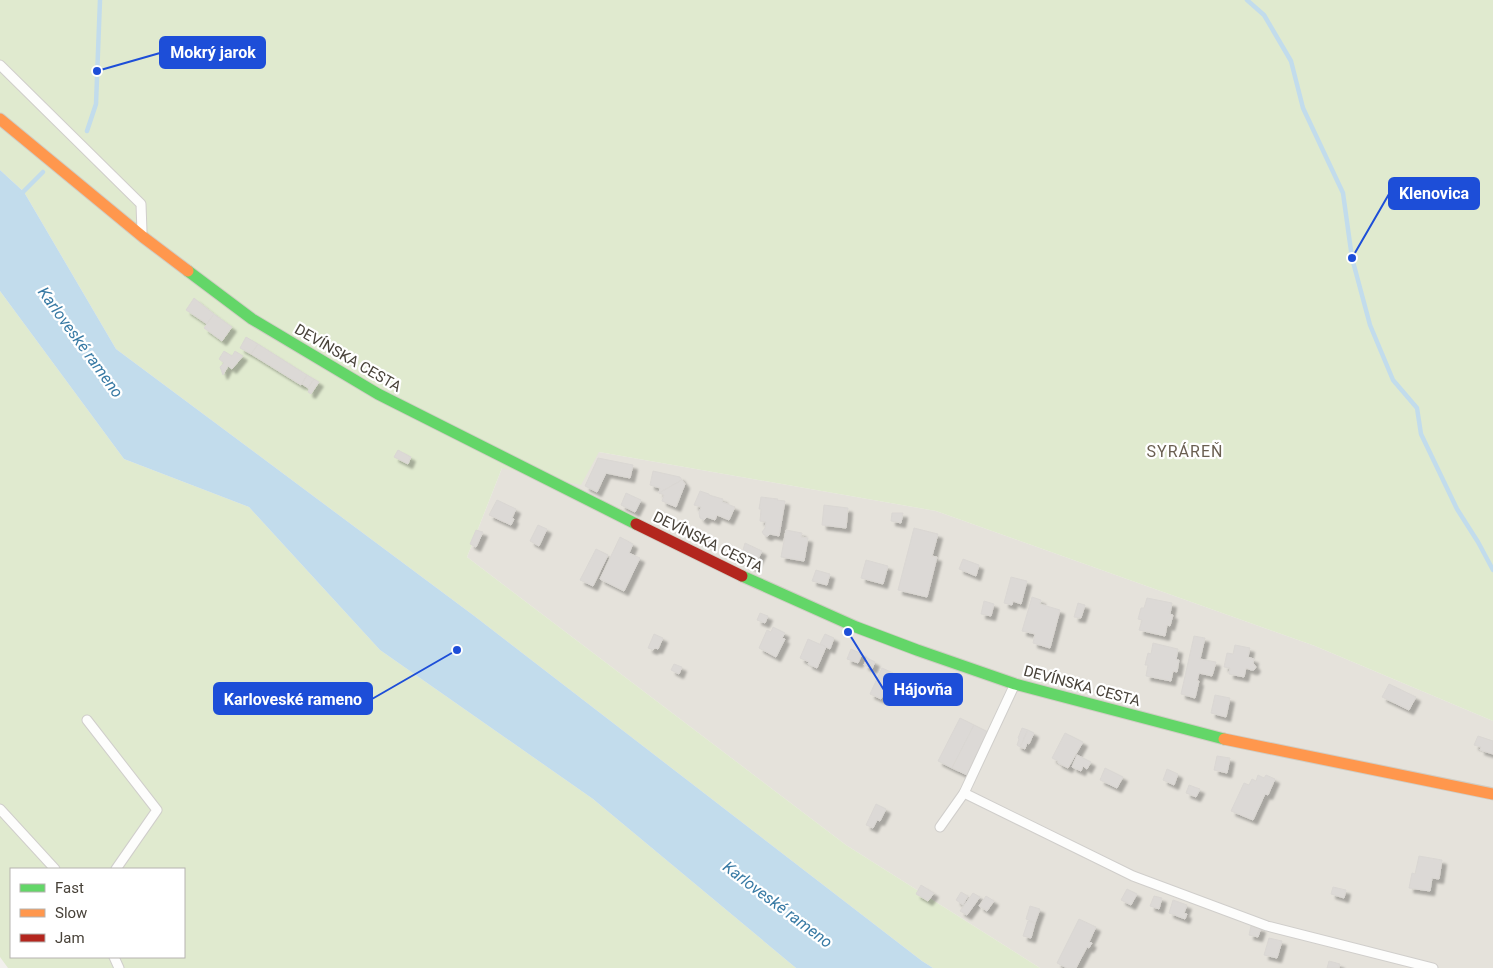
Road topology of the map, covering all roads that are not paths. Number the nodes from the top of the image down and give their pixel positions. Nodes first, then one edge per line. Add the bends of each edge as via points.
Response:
1 (0, 65) edge
2 (0, 118) edge
3 (143, 237) junction
4 (1015, 684) junction
5 (87, 720) dead end
6 (964, 793) junction
7 (1493, 794) edge
8 (0, 809) edge
9 (940, 827) dead end
10 (54, 868) edge
11 (117, 868) edge
12 (1433, 968) edge

1 - 3 lane via 141,204
2 - 3 street, DEVÍNSKA CESTA
3 - 4 street, DEVÍNSKA CESTA via 252,319 378,394 724,568 856,627
4 - 6 lane
4 - 7 street, DEVÍNSKA CESTA via 1218,738
5 - 11 lane via 157,810
6 - 9 lane
6 - 12 lane via 1133,876 1267,926
8 - 10 lane

